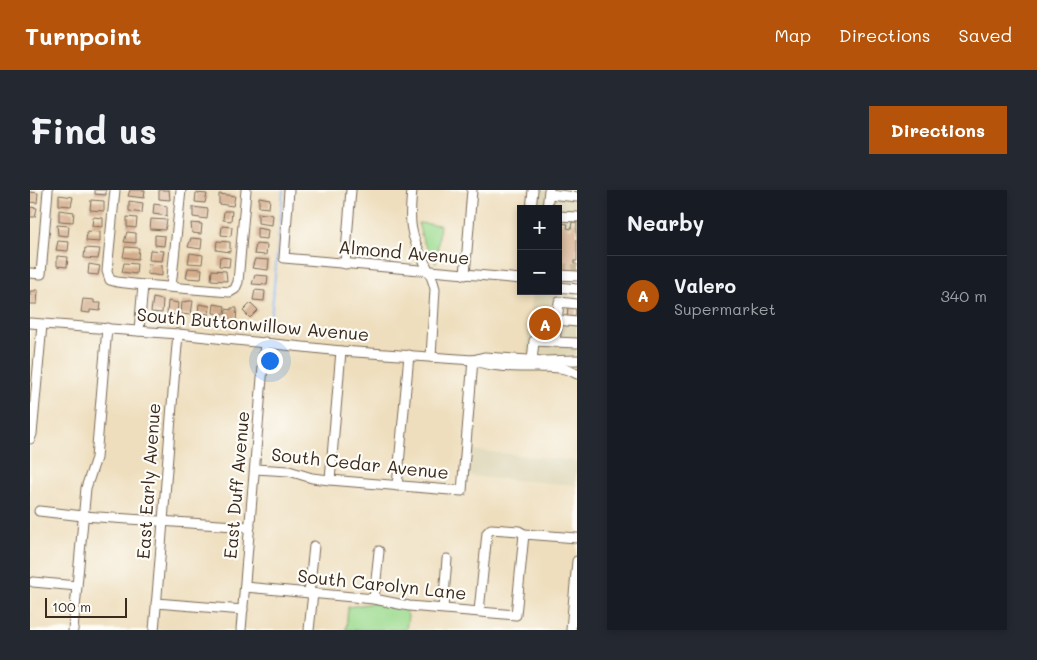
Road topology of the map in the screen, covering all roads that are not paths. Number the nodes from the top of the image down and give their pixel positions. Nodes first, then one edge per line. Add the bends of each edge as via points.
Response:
1 (48, 190) edge
2 (115, 190) edge
3 (181, 190) edge
4 (246, 190) edge
5 (289, 190) edge
6 (352, 190) edge
7 (412, 190) edge
8 (472, 190) edge
9 (532, 190) edge
10 (549, 192) edge
11 (577, 197) edge
12 (531, 205) edge
13 (547, 205) edge
14 (562, 216) edge
15 (577, 218) edge
16 (345, 264) junction
17 (430, 272) junction
18 (30, 273) edge
19 (465, 275) junction
20 (562, 275) edge
21 (577, 276) edge
22 (517, 279) edge
23 (143, 285) junction
24 (172, 287) junction
25 (562, 287) edge
26 (577, 289) edge
27 (577, 304) edge
28 (557, 320) junction
29 (577, 322) edge
30 (30, 324) edge
31 (42, 325) junction
32 (107, 328) junction
33 (139, 331) junction
34 (178, 334) junction
35 (265, 342) junction
36 (555, 342) junction
37 (576, 343) edge
38 (341, 351) junction
39 (408, 355) junction
40 (430, 357) junction
41 (473, 360) junction
42 (577, 360) edge
43 (532, 361) junction
44 (577, 374) edge
45 (33, 388) edge
46 (31, 436) edge
47 (255, 469) junction
48 (330, 480) junction
49 (397, 486) junction
50 (39, 511) dead end
51 (83, 516) junction
52 (164, 521) junction
53 (250, 527) junction
54 (524, 534) junction
55 (577, 538) edge
56 (314, 546) dead end
57 (379, 551) dead end
58 (447, 559) dead end
59 (577, 561) edge
60 (34, 582) dead end
61 (77, 586) junction
62 (245, 587) junction
63 (311, 593) junction
64 (374, 599) junction
65 (156, 603) junction
66 (443, 608) junction
67 (243, 610) junction
68 (479, 611) junction
69 (73, 630) edge
70 (154, 630) edge
71 (241, 630) edge
72 (309, 630) edge
73 (571, 630) edge

1 - 18 street via 41,274
2 - 23 street via 108,275 113,281
3 - 24 street
4 - 24 street via 235,289 230,292
5 - 16 street, Almond Avenue via 284,258
6 - 16 street
7 - 17 street via 411,229
8 - 19 street
9 - 12 street
10 - 11 street
10 - 13 street
14 - 15 street
16 - 17 street, Almond Avenue
17 - 19 street, Almond Avenue
17 - 40 street via 435,295
19 - 22 street, Almond Avenue
20 - 21 street
23 - 24 street
23 - 33 street
25 - 26 street
27 - 28 street via 559,302
28 - 29 street
28 - 36 street
30 - 31 street, South Buttonwillow Avenue
31 - 32 street, South Buttonwillow Avenue
31 - 45 street
32 - 33 street, South Buttonwillow Avenue
32 - 51 street via 96,458 87,483
33 - 34 street, South Buttonwillow Avenue
34 - 35 street, South Buttonwillow Avenue
34 - 52 street, East Early Avenue
35 - 38 street, South Buttonwillow Avenue
35 - 47 street, East Duff Avenue
36 - 37 street
36 - 43 street via 534,341
38 - 39 street, South Buttonwillow Avenue
38 - 48 street
39 - 40 street, South Buttonwillow Avenue
39 - 49 street
40 - 41 street, South Buttonwillow Avenue
41 - 43 street, South Buttonwillow Avenue via 484,357
41 - 44 street, South Buttonwillow Avenue via 482,364 561,367
41 - 49 street, South Cedar Avenue via 462,491
42 - 43 street, South Buttonwillow Avenue
45 - 46 street
47 - 48 street, South Cedar Avenue via 289,471
47 - 53 street, East Duff Avenue
48 - 49 street, South Cedar Avenue
50 - 51 street
51 - 52 street
51 - 61 street
52 - 53 street
52 - 65 street, East Early Avenue
53 - 62 street, East Duff Avenue
54 - 55 street
54 - 68 street via 491,529 486,533
54 - 68 street, South Carolyn Lane via 516,615
56 - 63 street
57 - 64 street
58 - 66 street
59 - 73 street
60 - 61 street
61 - 69 street
62 - 63 street, South Carolyn Lane
62 - 67 street, East Duff Avenue
63 - 64 street, South Carolyn Lane
63 - 72 street
64 - 66 street, South Carolyn Lane
65 - 67 street
65 - 70 street, East Early Avenue
66 - 68 street, South Carolyn Lane
67 - 71 street, East Duff Avenue

